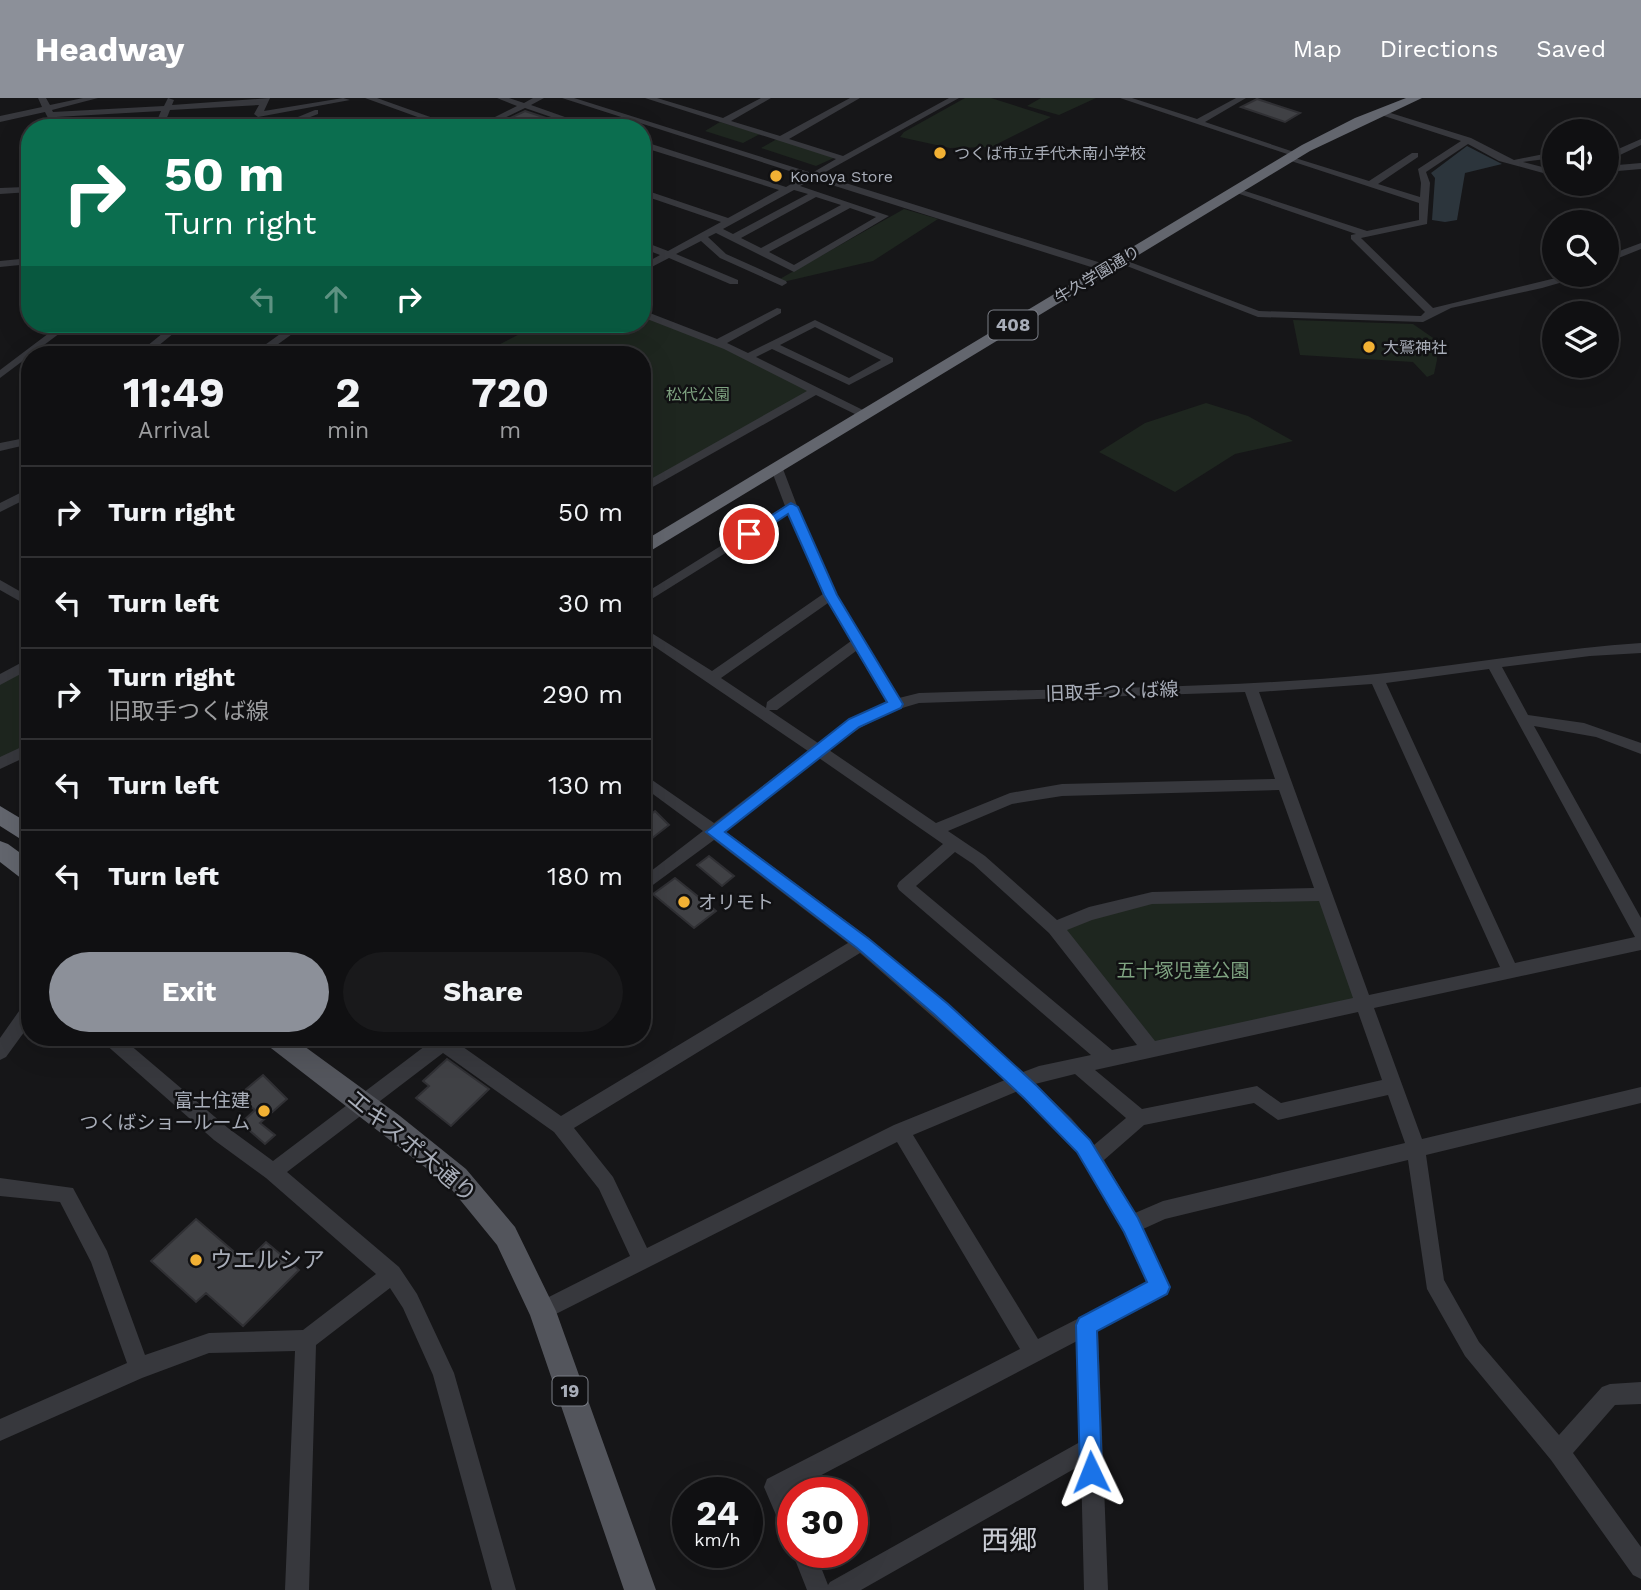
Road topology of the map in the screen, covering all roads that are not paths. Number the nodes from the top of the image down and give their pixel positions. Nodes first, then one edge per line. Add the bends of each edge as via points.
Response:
1 (42, 98) edge
2 (94, 98) edge
3 (171, 98) edge
4 (369, 98) edge
5 (501, 98) edge
6 (540, 98) edge
7 (566, 98) edge
8 (585, 98) edge
9 (649, 98) edge
10 (767, 98) edge
11 (856, 98) edge
12 (955, 98) edge
13 (1124, 98) edge
14 (1242, 98) edge
15 (1398, 98) edge
16 (1416, 98) edge
17 (350, 99) edge
18 (264, 100) edge
19 (525, 105) junction
20 (167, 108) junction
21 (1385, 110) junction
22 (50, 112) junction
23 (0, 119) edge
24 (53, 119) edge
25 (162, 119) edge
26 (297, 119) edge
27 (431, 119) edge
28 (496, 119) edge
29 (566, 119) edge
30 (635, 119) edge
31 (649, 119) edge
32 (651, 120) edge
33 (724, 121) junction
34 (1198, 122) junction
35 (651, 124) edge
36 (782, 139) junction
37 (1468, 140) junction
38 (1641, 142) edge
39 (651, 147) edge
40 (1619, 152) edge
41 (1290, 155) junction
42 (1415, 155) dead end
43 (1542, 157) edge
44 (844, 159) junction
45 (1512, 162) junction
46 (1641, 166) edge
47 (1619, 168) edge
48 (1542, 170) edge
49 (816, 174) junction
50 (1370, 185) junction
51 (791, 189) junction
52 (21, 190) edge
53 (0, 191) edge
54 (1236, 191) junction
55 (814, 194) junction
56 (651, 195) edge
57 (1423, 201) junction
58 (849, 205) junction
59 (729, 222) junction
60 (716, 229) junction
61 (1366, 234) junction
62 (701, 236) junction
63 (733, 237) junction
64 (1641, 246) edge
65 (651, 247) edge
66 (762, 252) junction
67 (670, 254) junction
68 (1619, 255) edge
69 (21, 262) edge
70 (1106, 263) junction
71 (0, 264) edge
72 (651, 264) edge
73 (734, 282) dead end
74 (782, 283) dead end
75 (1542, 287) edge
76 (777, 311) dead end
77 (1430, 311) junction
78 (651, 317) edge
79 (55, 333) edge
80 (169, 333) edge
81 (287, 333) edge
82 (718, 343) junction
83 (772, 345) junction
84 (38, 346) edge
85 (152, 346) edge
86 (269, 346) edge
87 (748, 357) junction
88 (21, 359) edge
89 (0, 375) edge
90 (815, 391) junction
91 (859, 412) junction
92 (21, 442) edge
93 (0, 447) edge
94 (777, 469) junction
95 (651, 484) edge
96 (21, 497) edge
97 (791, 507) junction
98 (0, 508) edge
99 (651, 531) edge
100 (651, 545) edge
101 (0, 584) edge
102 (651, 595) edge
103 (830, 595) junction
104 (21, 597) edge
105 (651, 637) edge
106 (858, 643) junction
107 (1641, 648) edge
108 (1493, 664) junction
109 (21, 668) edge
110 (712, 678) junction
111 (1377, 679) junction
112 (0, 680) edge
113 (1250, 687) junction
114 (895, 704) junction
115 (772, 706) dead end
116 (1525, 720) junction
117 (1641, 750) edge
118 (819, 751) junction
119 (21, 753) edge
120 (0, 764) edge
121 (1284, 784) junction
122 (651, 785) edge
123 (0, 814) edge
124 (21, 829) edge
125 (936, 829) junction
126 (714, 832) junction
127 (955, 843) junction
128 (0, 850) edge
129 (21, 866) edge
130 (651, 880) edge
131 (1325, 894) junction
132 (1055, 928) junction
133 (1641, 933) edge
134 (863, 943) junction
135 (1641, 943) edge
136 (1510, 971) junction
137 (1365, 1003) junction
138 (21, 1019) edge
139 (7, 1034) edge
140 (119, 1046) edge
141 (286, 1046) edge
142 (433, 1046) edge
143 (452, 1046) edge
144 (1152, 1050) junction
145 (0, 1052) edge
146 (1108, 1058) junction
147 (1077, 1065) junction
148 (1019, 1081) junction
149 (1394, 1085) junction
150 (1641, 1095) edge
151 (362, 1104) junction
152 (1139, 1118) junction
153 (561, 1126) junction
154 (901, 1130) junction
155 (1416, 1148) junction
156 (1091, 1159) junction
157 (273, 1172) junction
158 (0, 1187) edge
159 (1131, 1225) junction
160 (642, 1259) junction
161 (392, 1274) junction
162 (542, 1311) junction
163 (1087, 1325) junction
164 (306, 1340) junction
165 (1034, 1353) junction
166 (139, 1368) junction
167 (1641, 1393) edge
168 (0, 1430) edge
169 (1090, 1448) junction
170 (1559, 1452) junction
171 (794, 1477) edge
172 (1641, 1567) edge
173 (810, 1568) edge
174 (297, 1590) edge
175 (504, 1590) edge
176 (640, 1590) edge
177 (819, 1590) edge
178 (838, 1590) edge
179 (1096, 1590) edge

1 - 22 street
2 - 22 street
3 - 20 street
4 - 27 street
5 - 19 street
6 - 19 street
7 - 30 street
8 - 31 street
9 - 33 street
10 - 33 street
11 - 36 street
12 - 44 street
13 - 34 street
14 - 34 street
15 - 41 highway, 牛久学園通り / 408 via 1329,128
16 - 21 highway, 牛久学園通り / 408
17 - 18 street via 258,114
17 - 26 street
18 - 20 street
19 - 28 street
19 - 29 street
20 - 22 street
20 - 25 street
21 - 37 street
21 - 41 highway, 牛久学園通り / 408
21 - 45 street via 1473,137
22 - 23 street
22 - 24 street
32 - 49 street
33 - 36 street
34 - 41 street
35 - 49 street
36 - 44 street
37 - 45 street
37 - 57 street via 1421,171 1427,185
38 - 40 street
39 - 51 street
41 - 50 street
41 - 54 highway, 牛久学園通り / 408
41 - 70 highway, 牛久学園通り / 408
42 - 50 street
43 - 45 street
44 - 49 street
45 - 48 street
46 - 47 street
49 - 51 street
49 - 70 street
50 - 57 street
51 - 55 street
51 - 59 street
52 - 53 street
54 - 61 street
54 - 70 highway, 牛久学園通り / 408
55 - 58 street
55 - 63 street
56 - 59 street
57 - 61 street via 1424,222
58 - 66 street
58 - 66 street via 884,216 794,269
59 - 60 street
60 - 62 street
60 - 63 street
61 - 77 street via 1354,237
62 - 67 street
62 - 74 street via 723,256
63 - 66 street
64 - 68 street
65 - 67 street
67 - 72 street
67 - 73 street
69 - 71 street
70 - 77 street via 1258,314 1423,319
70 - 91 highway, 牛久学園通り / 408
75 - 77 street
76 - 82 street
78 - 82 street
79 - 84 street
80 - 85 street
81 - 86 street
82 - 87 street
83 - 83 street via 815,323 889,360 849,383
83 - 87 street
87 - 90 street
88 - 89 street
90 - 91 street
90 - 95 street
91 - 94 highway, 牛久学園通り / 408
91 - 99 highway, 牛久学園通り / 408
92 - 93 street
94 - 97 street
94 - 100 highway, 牛久学園通り / 408
96 - 98 street
97 - 102 street
97 - 103 street
101 - 104 street
103 - 106 street
103 - 110 street
105 - 110 street
106 - 114 street
106 - 115 street
107 - 108 street, 旧取手つくば線
108 - 111 street, 旧取手つくば線
108 - 116 street
109 - 112 street
110 - 118 street
111 - 113 street, 旧取手つくば線
111 - 136 street
113 - 114 street, 旧取手つくば線 via 929,697
113 - 121 street
114 - 118 street, 旧取手つくば線 via 854,723
116 - 117 street via 1594,730
116 - 133 street
118 - 125 street
118 - 126 street, 旧取手つくば線
119 - 120 street
121 - 125 street via 1062,790 1010,799
121 - 131 street
122 - 126 street
123 - 124 highway
125 - 127 street
126 - 130 street, 旧取手つくば線
126 - 134 street
127 - 132 street
127 - 146 street via 905,886
128 - 129 highway
131 - 132 street via 1152,898
131 - 137 street
132 - 144 street
134 - 148 street
134 - 153 street
135 - 136 street
136 - 137 street
137 - 144 street
137 - 149 street
138 - 139 street
139 - 145 street
140 - 157 street via 221,1134
141 - 151 main road, エキスポ大通り / 19
142 - 151 street
143 - 153 street
144 - 146 street
146 - 147 street
147 - 148 street
147 - 152 street
148 - 154 street
148 - 156 street
149 - 152 street via 1278,1112 1257,1094
149 - 155 street
150 - 155 street
151 - 157 street
151 - 162 main road, エキスポ大通り / 19 via 457,1177 480,1202 506,1236
152 - 156 street
153 - 160 street via 606,1183
154 - 160 street
154 - 165 street
155 - 159 street via 1163,1210
155 - 170 street via 1434,1282 1472,1349
156 - 159 street
157 - 161 street
158 - 166 street via 66,1194 100,1258
159 - 163 street via 1160,1287
160 - 162 street
161 - 164 street
161 - 175 street via 410,1301 443,1373
162 - 176 main road, エキスポ大通り / 19
163 - 165 street
163 - 169 street
164 - 166 street via 209,1343
164 - 174 street
165 - 171 street
166 - 168 street
167 - 170 street via 1610,1395
169 - 178 street
169 - 179 street
170 - 172 street
173 - 177 street

